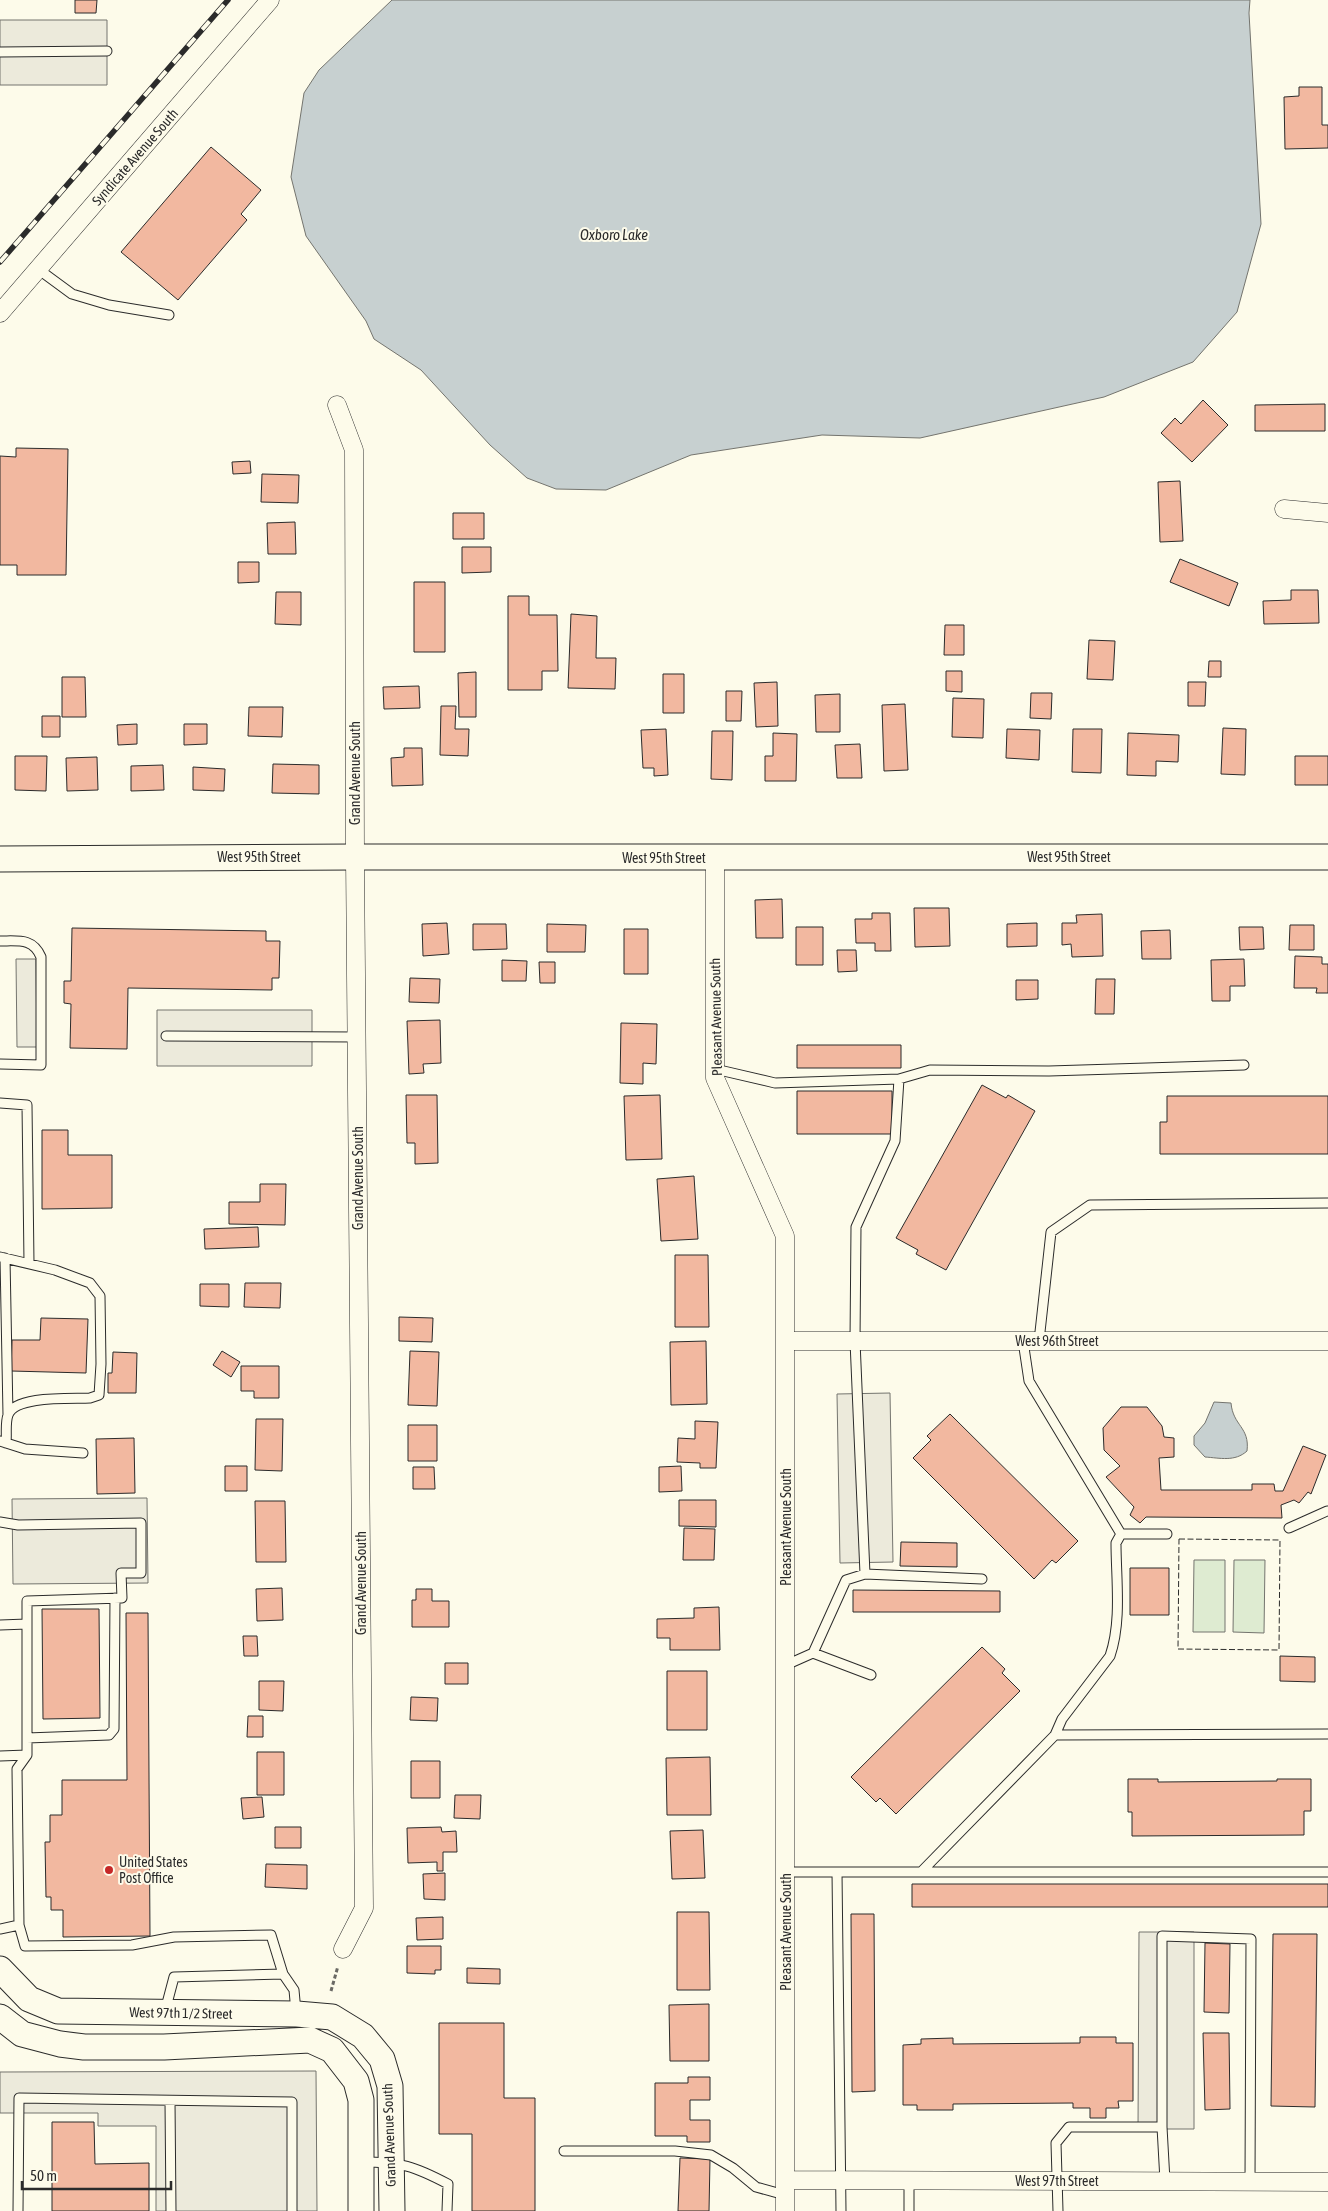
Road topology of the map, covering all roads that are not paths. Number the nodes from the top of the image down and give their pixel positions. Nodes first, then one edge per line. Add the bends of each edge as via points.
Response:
1 (270, 0) edge
2 (107, 51) dead end
3 (0, 52) edge
4 (38, 269) junction
5 (0, 313) edge
6 (169, 315) dead end
7 (337, 405) dead end
8 (1284, 509) dead end
9 (1328, 513) edge
10 (1328, 856) edge
11 (355, 857) junction
12 (714, 858) junction
13 (0, 859) edge
14 (3, 941) edge
15 (166, 1036) dead end
16 (357, 1037) junction
17 (0, 1064) edge
18 (1244, 1065) dead end
19 (716, 1069) junction
20 (899, 1080) junction
21 (0, 1103) edge
22 (1328, 1203) edge
23 (2, 1258) edge
24 (29, 1263) junction
25 (786, 1341) junction
26 (855, 1341) junction
27 (1031, 1341) junction
28 (1328, 1342) edge
29 (8, 1416) junction
30 (3, 1442) edge
31 (84, 1453) dead end
32 (1328, 1512) edge
33 (0, 1522) edge
34 (1289, 1528) dead end
35 (1121, 1534) junction
36 (1167, 1534) dead end
37 (865, 1574) junction
38 (982, 1579) dead end
39 (115, 1598) junction
40 (27, 1624) junction
41 (0, 1625) edge
42 (813, 1653) junction
43 (786, 1666) junction
44 (872, 1676) dead end
45 (1328, 1734) edge
46 (1055, 1735) junction
47 (27, 1738) junction
48 (27, 1755) junction
49 (0, 1756) edge
50 (786, 1872) junction
51 (837, 1872) junction
52 (922, 1872) junction
53 (1328, 1872) edge
54 (19, 1925) junction
55 (0, 1929) edge
56 (343, 1949) road end
57 (2, 1973) edge
58 (283, 1974) junction
59 (164, 2012) junction
60 (297, 2014) junction
61 (0, 2017) edge
62 (363, 2036) joint
63 (293, 2040) junction
64 (164, 2047) junction
65 (170, 2101) junction
66 (1162, 2127) junction
67 (564, 2151) dead end
68 (361, 2162) junction
69 (392, 2162) junction
70 (840, 2179) junction
71 (908, 2180) junction
72 (1057, 2180) junction
73 (1165, 2181) junction
74 (1250, 2182) junction
75 (1328, 2182) edge
76 (785, 2196) edge
77 (18, 2211) edge
78 (171, 2211) edge
79 (292, 2211) edge
80 (361, 2211) edge
81 (392, 2211) edge
82 (447, 2211) edge
83 (840, 2211) edge
84 (908, 2211) edge
85 (1058, 2211) edge

1 - 4 street, Syndicate Avenue South
2 - 3 lane
4 - 5 street, Syndicate Avenue South
4 - 6 lane via 72,294 108,305
7 - 11 street, Grand Avenue South via 354,450
8 - 9 street
10 - 12 street, West 95th Street
11 - 12 street, West 95th Street
11 - 13 street, West 95th Street
11 - 16 street, Grand Avenue South
12 - 19 street, Pleasant Avenue South
14 - 17 lane via 30,942 42,957 40,1065
15 - 16 lane
16 - 56 street, Grand Avenue South via 364,1908
18 - 20 lane via 1049,1071 930,1070
19 - 20 lane via 775,1084
19 - 25 street, Pleasant Avenue South via 716,1078 785,1236
20 - 26 lane via 895,1141 856,1227
21 - 24 lane via 27,1105
22 - 27 lane via 1090,1205 1051,1232
23 - 24 lane
23 - 29 lane
24 - 29 lane via 90,1283 100,1296 99,1395 31,1400 12,1408
25 - 26 street, West 96th Street
25 - 43 street, Pleasant Avenue South
26 - 27 street, West 96th Street
26 - 37 lane
27 - 28 street, West 96th Street
27 - 35 lane via 1029,1381
29 - 30 lane
30 - 31 lane via 26,1449
32 - 34 lane
33 - 39 lane via 141,1523 141,1573 121,1573 122,1598
35 - 36 lane
35 - 46 lane via 1116,1543 1114,1644 1110,1656 1062,1719
37 - 38 lane
37 - 42 lane via 846,1580
39 - 40 lane via 27,1602
39 - 47 lane via 114,1729 109,1736
40 - 41 lane
40 - 47 lane
42 - 43 lane
42 - 44 lane
43 - 50 street, Pleasant Avenue South
45 - 46 lane
46 - 52 lane
47 - 48 lane
48 - 49 lane
48 - 54 lane via 17,1769
50 - 51 lane
50 - 76 street, Pleasant Avenue South
51 - 52 lane
51 - 70 lane
52 - 53 lane
54 - 55 lane
54 - 58 lane via 25,1946 132,1945 174,1938 271,1935
57 - 59 street, West 97th 1/2 Street via 30,1999 58,2011
58 - 59 lane via 174,1977
58 - 60 lane via 294,1990
59 - 60 street, West 97th 1/2 Street
59 - 64 street
60 - 62 street, West 97th 1/2 Street via 332,2017
60 - 63 street
61 - 64 street via 22,2034 60,2044
62 - 69 street, Grand Avenue South via 382,2060 390,2086
63 - 64 street
63 - 68 street, Grand Avenue South via 310,2040 332,2050 356,2081 362,2100
65 - 77 lane via 19,2098
65 - 78 lane
65 - 79 lane via 292,2102
66 - 72 lane via 1069,2127 1056,2143
66 - 73 lane
66 - 74 lane via 1162,1936 1251,1939
67 - 76 lane via 675,2151 711,2155 756,2187
68 - 69 lane
68 - 80 street, Grand Avenue South
69 - 81 street, Grand Avenue South
69 - 82 lane via 420,2169 448,2184
70 - 71 street, West 97th Street
70 - 76 street, West 97th Street
70 - 83 lane
71 - 72 street, West 97th Street
71 - 84 lane
72 - 73 street, West 97th Street
72 - 85 lane
73 - 74 street, West 97th Street
74 - 75 street, West 97th Street

